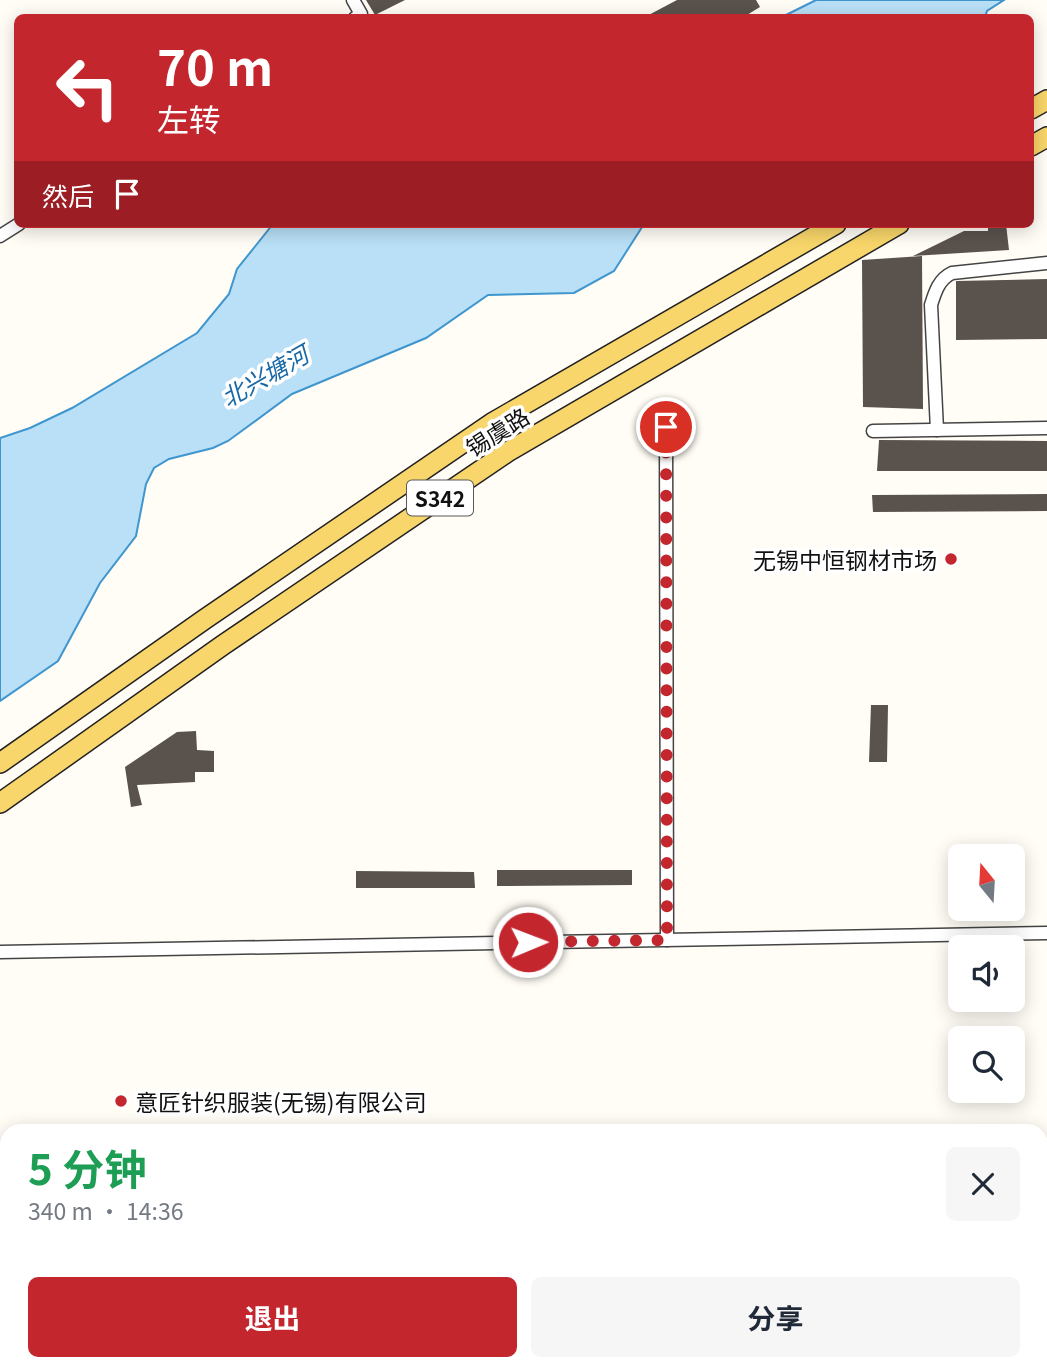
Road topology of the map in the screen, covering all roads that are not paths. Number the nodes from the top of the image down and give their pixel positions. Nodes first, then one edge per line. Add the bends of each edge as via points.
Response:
1 (829, 228) edge
2 (893, 228) edge
3 (1047, 263) edge
4 (666, 427) dead end
5 (1047, 428) edge
6 (937, 430) junction
7 (873, 431) dead end
8 (0, 763) edge
9 (0, 803) edge
10 (1047, 933) edge
11 (667, 940) junction
12 (0, 952) edge

1 - 8 main road, 锡虞路 / S342 via 492,423
2 - 9 main road, 锡虞路 / S342 via 509,451
3 - 6 street via 952,273 937,286 931,305
4 - 11 street
5 - 6 street
6 - 7 street
10 - 11 street
11 - 12 street

